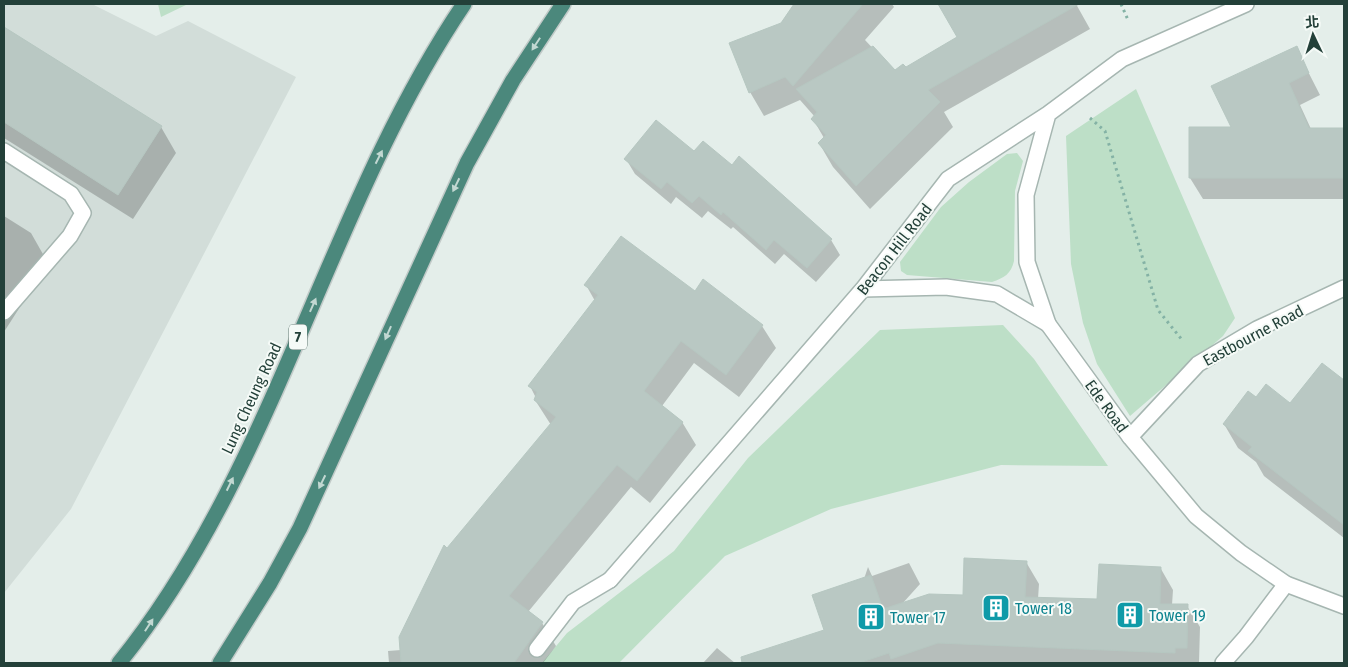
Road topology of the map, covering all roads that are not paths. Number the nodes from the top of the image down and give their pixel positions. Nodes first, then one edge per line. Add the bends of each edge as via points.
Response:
1 (464, 4) edge
2 (563, 4) edge
3 (1246, 4) edge
4 (1048, 114) junction
5 (4, 151) edge
6 (1344, 288) edge
7 (864, 289) junction
8 (4, 312) edge
9 (1048, 324) junction
10 (1130, 437) junction
11 (1286, 584) junction
12 (1344, 606) edge
13 (537, 649) dead end
14 (119, 663) edge
15 (220, 663) edge
16 (1223, 663) edge

14 -> 1 highway, Lung Cheung Road / 7 via 142,636 214,518 374,167
2 -> 15 highway via 512,80 467,163 300,528
3 - 4 street, Beacon Hill Road via 1122,59
4 - 7 street, Beacon Hill Road via 948,179
4 - 9 street, Ede Road via 1026,195 1027,262
5 - 8 street via 71,194 83,213 70,236
6 - 10 street, Eastbourne Road via 1257,330 1198,364
7 - 9 street via 946,286 997,294
7 - 13 street, Beacon Hill Road via 610,580 573,602
9 - 10 street, Ede Road
10 - 11 street, Ede Road via 1196,516 1240,553
11 - 12 street, Ede Road
11 - 16 street

